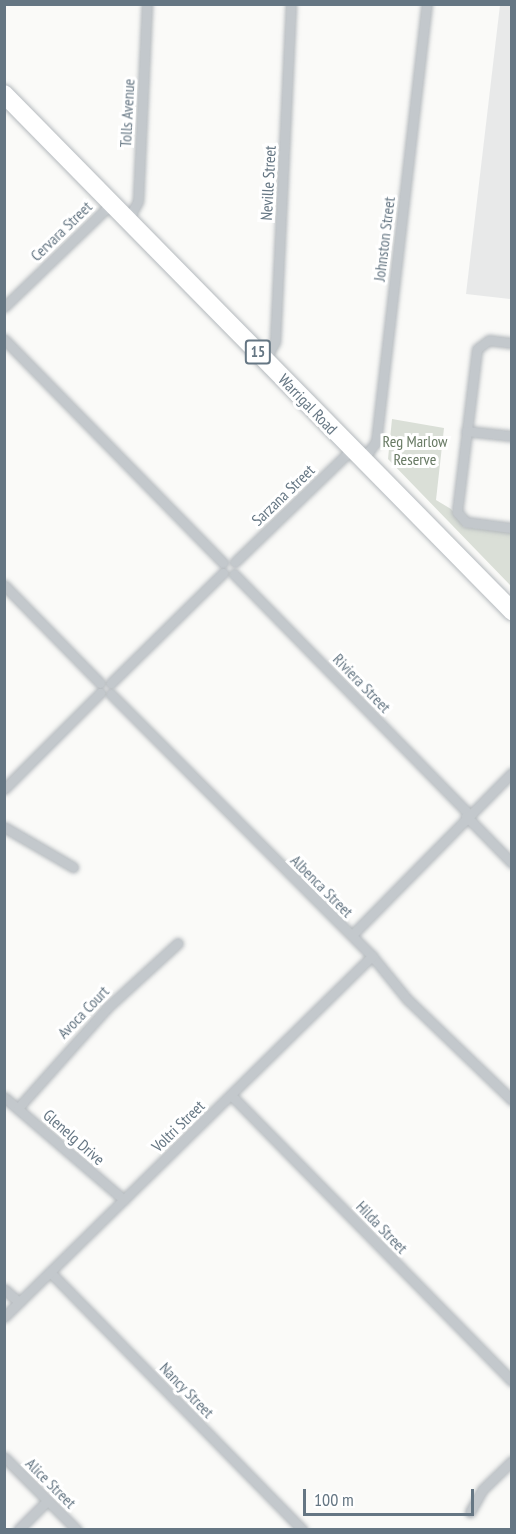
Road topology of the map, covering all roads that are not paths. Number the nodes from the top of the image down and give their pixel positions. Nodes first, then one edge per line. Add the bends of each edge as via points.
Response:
1 (147, 4) edge
2 (291, 4) edge
3 (427, 4) edge
4 (4, 94) edge
5 (112, 203) junction
6 (128, 220) junction
7 (4, 307) edge
8 (4, 339) edge
9 (512, 343) edge
10 (265, 359) junction
11 (466, 431) junction
12 (512, 436) edge
13 (352, 448) junction
14 (372, 469) junction
15 (512, 528) edge
16 (235, 562) junction
17 (224, 563) junction
18 (223, 573) junction
19 (234, 574) junction
20 (4, 585) edge
21 (512, 611) edge
22 (111, 682) junction
23 (100, 683) junction
24 (100, 693) junction
25 (111, 694) junction
26 (512, 773) edge
27 (4, 775) edge
28 (16, 776) junction
29 (4, 789) edge
30 (468, 815) junction
31 (4, 827) edge
32 (512, 863) edge
33 (73, 867) dead end
34 (351, 935) junction
35 (178, 943) dead end
36 (372, 956) junction
37 (231, 1095) junction
38 (4, 1097) edge
39 (512, 1100) edge
40 (18, 1108) junction
41 (124, 1200) junction
42 (50, 1272) junction
43 (4, 1289) edge
44 (19, 1302) junction
45 (4, 1317) edge
46 (512, 1381) edge
47 (4, 1457) edge
48 (512, 1461) edge
49 (47, 1501) junction
50 (470, 1512) dead end
51 (18, 1530) edge
52 (77, 1530) edge
53 (303, 1530) edge

1 - 6 street, Tolls Avenue via 138,201
2 - 10 street, Neville Street via 275,342
3 - 14 street, Johnston Street via 376,438 363,459
4 - 5 highway, Warrigal Road / 15
5 - 6 highway, Warrigal Road / 15
5 - 7 street, Cervara Street
6 - 10 highway, Warrigal Road / 15
8 - 17 street
9 - 11 street via 483,343 477,349
10 - 13 highway, Warrigal Road / 15
11 - 12 street
11 - 15 street via 457,512 465,522
13 - 14 highway, Warrigal Road / 15
13 - 16 street, Sarzana Street
14 - 21 highway, Warrigal Road / 15
16 - 17 street
16 - 19 street
17 - 18 street
18 - 19 street
18 - 22 street
19 - 30 street, Riviera Street
20 - 23 street
22 - 23 street
22 - 25 street
23 - 24 street
24 - 25 street
24 - 28 street
25 - 34 street, Albenca Street
26 - 30 street
27 - 28 street
28 - 29 street
30 - 32 street, Riviera Street
30 - 34 street
31 - 33 street
34 - 36 street, Albenca Street
35 - 40 street, Avoca Court via 106,1008
36 - 37 street, Voltri Street
36 - 39 street, Albenca Street via 407,999
37 - 41 street, Voltri Street
37 - 46 street, Hilda Street
38 - 40 street, Glenelg Drive
40 - 41 street, Glenelg Drive
41 - 42 street, Voltri Street
42 - 44 street, Voltri Street
42 - 53 street, Nancy Street
43 - 44 street
44 - 45 street, Voltri Street
47 - 49 street, Alice Street
48 - 50 street via 482,1490
49 - 51 street
49 - 52 street, Alice Street

